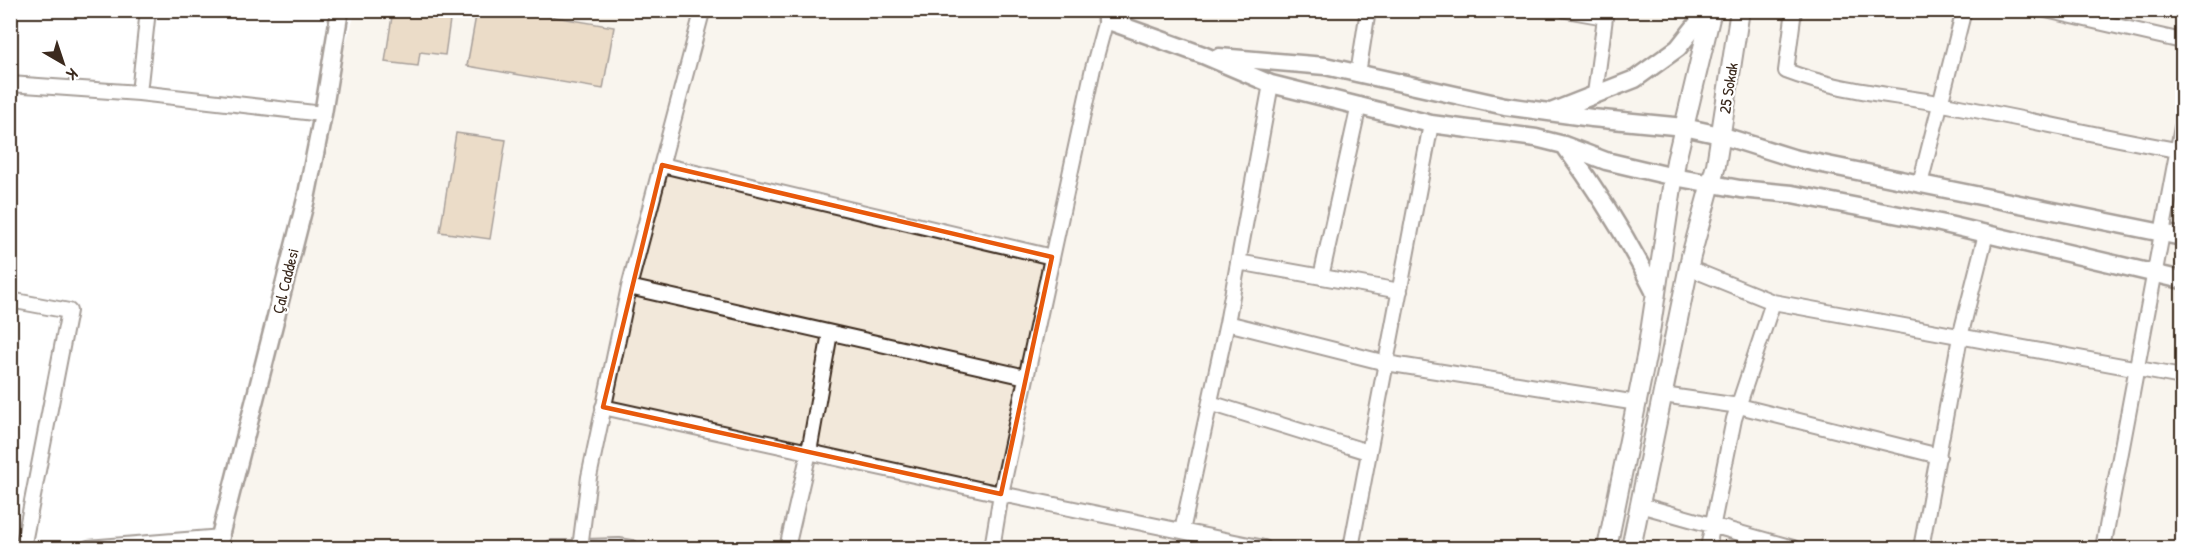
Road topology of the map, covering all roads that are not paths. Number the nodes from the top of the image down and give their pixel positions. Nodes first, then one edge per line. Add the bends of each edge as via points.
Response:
1 (148, 10) edge
2 (340, 10) edge
3 (701, 10) edge
4 (1368, 10) edge
5 (1566, 10) edge
6 (1710, 10) edge
7 (1740, 10) edge
8 (1794, 10) edge
9 (1964, 10) edge
10 (2046, 10) edge
11 (1606, 14) edge
12 (2077, 14) edge
13 (1107, 15) edge
14 (2182, 41) edge
15 (1203, 55) junction
16 (1358, 74) junction
17 (10, 84) edge
18 (1272, 84) junction
19 (139, 93) junction
20 (1595, 94) junction
21 (1942, 103) junction
22 (1359, 105) junction
23 (1550, 112) junction
24 (322, 114) junction
25 (1431, 124) junction
26 (1684, 127) junction
27 (2182, 127) edge
28 (1720, 135) junction
29 (1564, 145) junction
30 (2180, 151) edge
31 (662, 165) junction
32 (1675, 169) junction
33 (1920, 184) junction
34 (1710, 185) junction
35 (2163, 233) junction
36 (1986, 234) junction
37 (2182, 237) edge
38 (1052, 257) junction
39 (1238, 262) junction
40 (1689, 268) junction
41 (2156, 275) junction
42 (1321, 277) junction
43 (2182, 280) edge
44 (629, 287) junction
45 (1400, 291) junction
46 (1656, 295) junction
47 (10, 300) edge
48 (1773, 302) junction
49 (1227, 323) junction
50 (830, 333) junction
51 (1960, 337) junction
52 (1386, 363) junction
53 (2138, 369) junction
54 (1026, 377) junction
55 (2182, 377) edge
56 (1663, 395) junction
57 (1210, 403) junction
58 (1637, 403) junction
59 (1738, 406) junction
60 (603, 407) junction
61 (809, 452) junction
62 (1368, 452) junction
63 (1939, 456) junction
64 (1001, 494) junction
65 (1640, 505) junction
66 (1713, 526) junction
67 (1182, 531) junction
68 (220, 543) edge
69 (1785, 547) edge
70 (580, 548) edge
71 (23, 549) edge
72 (88, 549) edge
73 (552, 549) edge
74 (632, 549) edge
75 (788, 549) edge
76 (992, 549) edge
77 (1264, 549) edge
78 (1351, 549) edge
79 (1607, 549) edge
80 (1631, 549) edge
81 (1708, 549) edge
82 (1921, 549) edge
83 (2103, 549) edge

1 - 19 street
2 - 24 street, Çal Caddesi
3 - 31 street
4 - 16 street
5 - 11 street
6 - 20 street via 1678,48 1659,63 1635,79
6 - 26 main road, 25 Sokak
7 - 28 main road, 25 Sokak
8 - 21 street via 1786,71 1851,90
9 - 21 street
10 - 12 street
11 - 20 street
12 - 14 street
13 - 15 street
13 - 38 street
15 - 16 street via 1325,66
15 - 18 street
16 - 23 street
17 - 19 street
18 - 22 street
18 - 39 street
19 - 24 street
20 - 23 street
21 - 30 street
21 - 33 street
22 - 25 street
22 - 42 street
23 - 26 street
24 - 68 street, Çal Caddesi via 306,199
25 - 29 street
25 - 45 street
26 - 28 street
26 - 32 main road, 25 Sokak
27 - 30 street
28 - 33 street via 1793,158
28 - 34 main road, 25 Sokak
29 - 32 street via 1606,161
29 - 46 street via 1622,231
30 - 35 street
31 - 38 street
31 - 44 street
32 - 34 street
32 - 46 main road, 25 Sokak
33 - 35 street
34 - 36 street via 1792,194
34 - 40 main road, 25 Sokak
35 - 37 street
35 - 41 street
36 - 41 street
36 - 51 street
38 - 54 street
39 - 42 street
39 - 49 street
40 - 48 street
40 - 56 main road, 25 Sokak
41 - 43 street
41 - 53 street
42 - 45 street
44 - 50 street
44 - 60 street
45 - 52 street
46 - 58 main road, 25 Sokak
47 - 71 street via 69,311
48 - 51 street
48 - 59 street
49 - 52 street
49 - 57 street
50 - 54 street
50 - 61 street
51 - 53 street
51 - 63 street
52 - 58 street
52 - 62 street
53 - 55 street
53 - 83 street
54 - 64 street
56 - 59 street
56 - 65 main road, 25 Sokak
57 - 62 street
57 - 67 street
58 - 79 main road, 25 Sokak
59 - 63 street
59 - 66 street
60 - 61 street
60 - 70 street
61 - 64 street
61 - 75 street
62 - 78 street
63 - 82 street
64 - 67 street
64 - 76 street
65 - 66 street
65 - 80 main road, 25 Sokak
66 - 69 street
66 - 81 street
67 - 77 street
68 - 72 street
70 - 73 street
70 - 74 street

